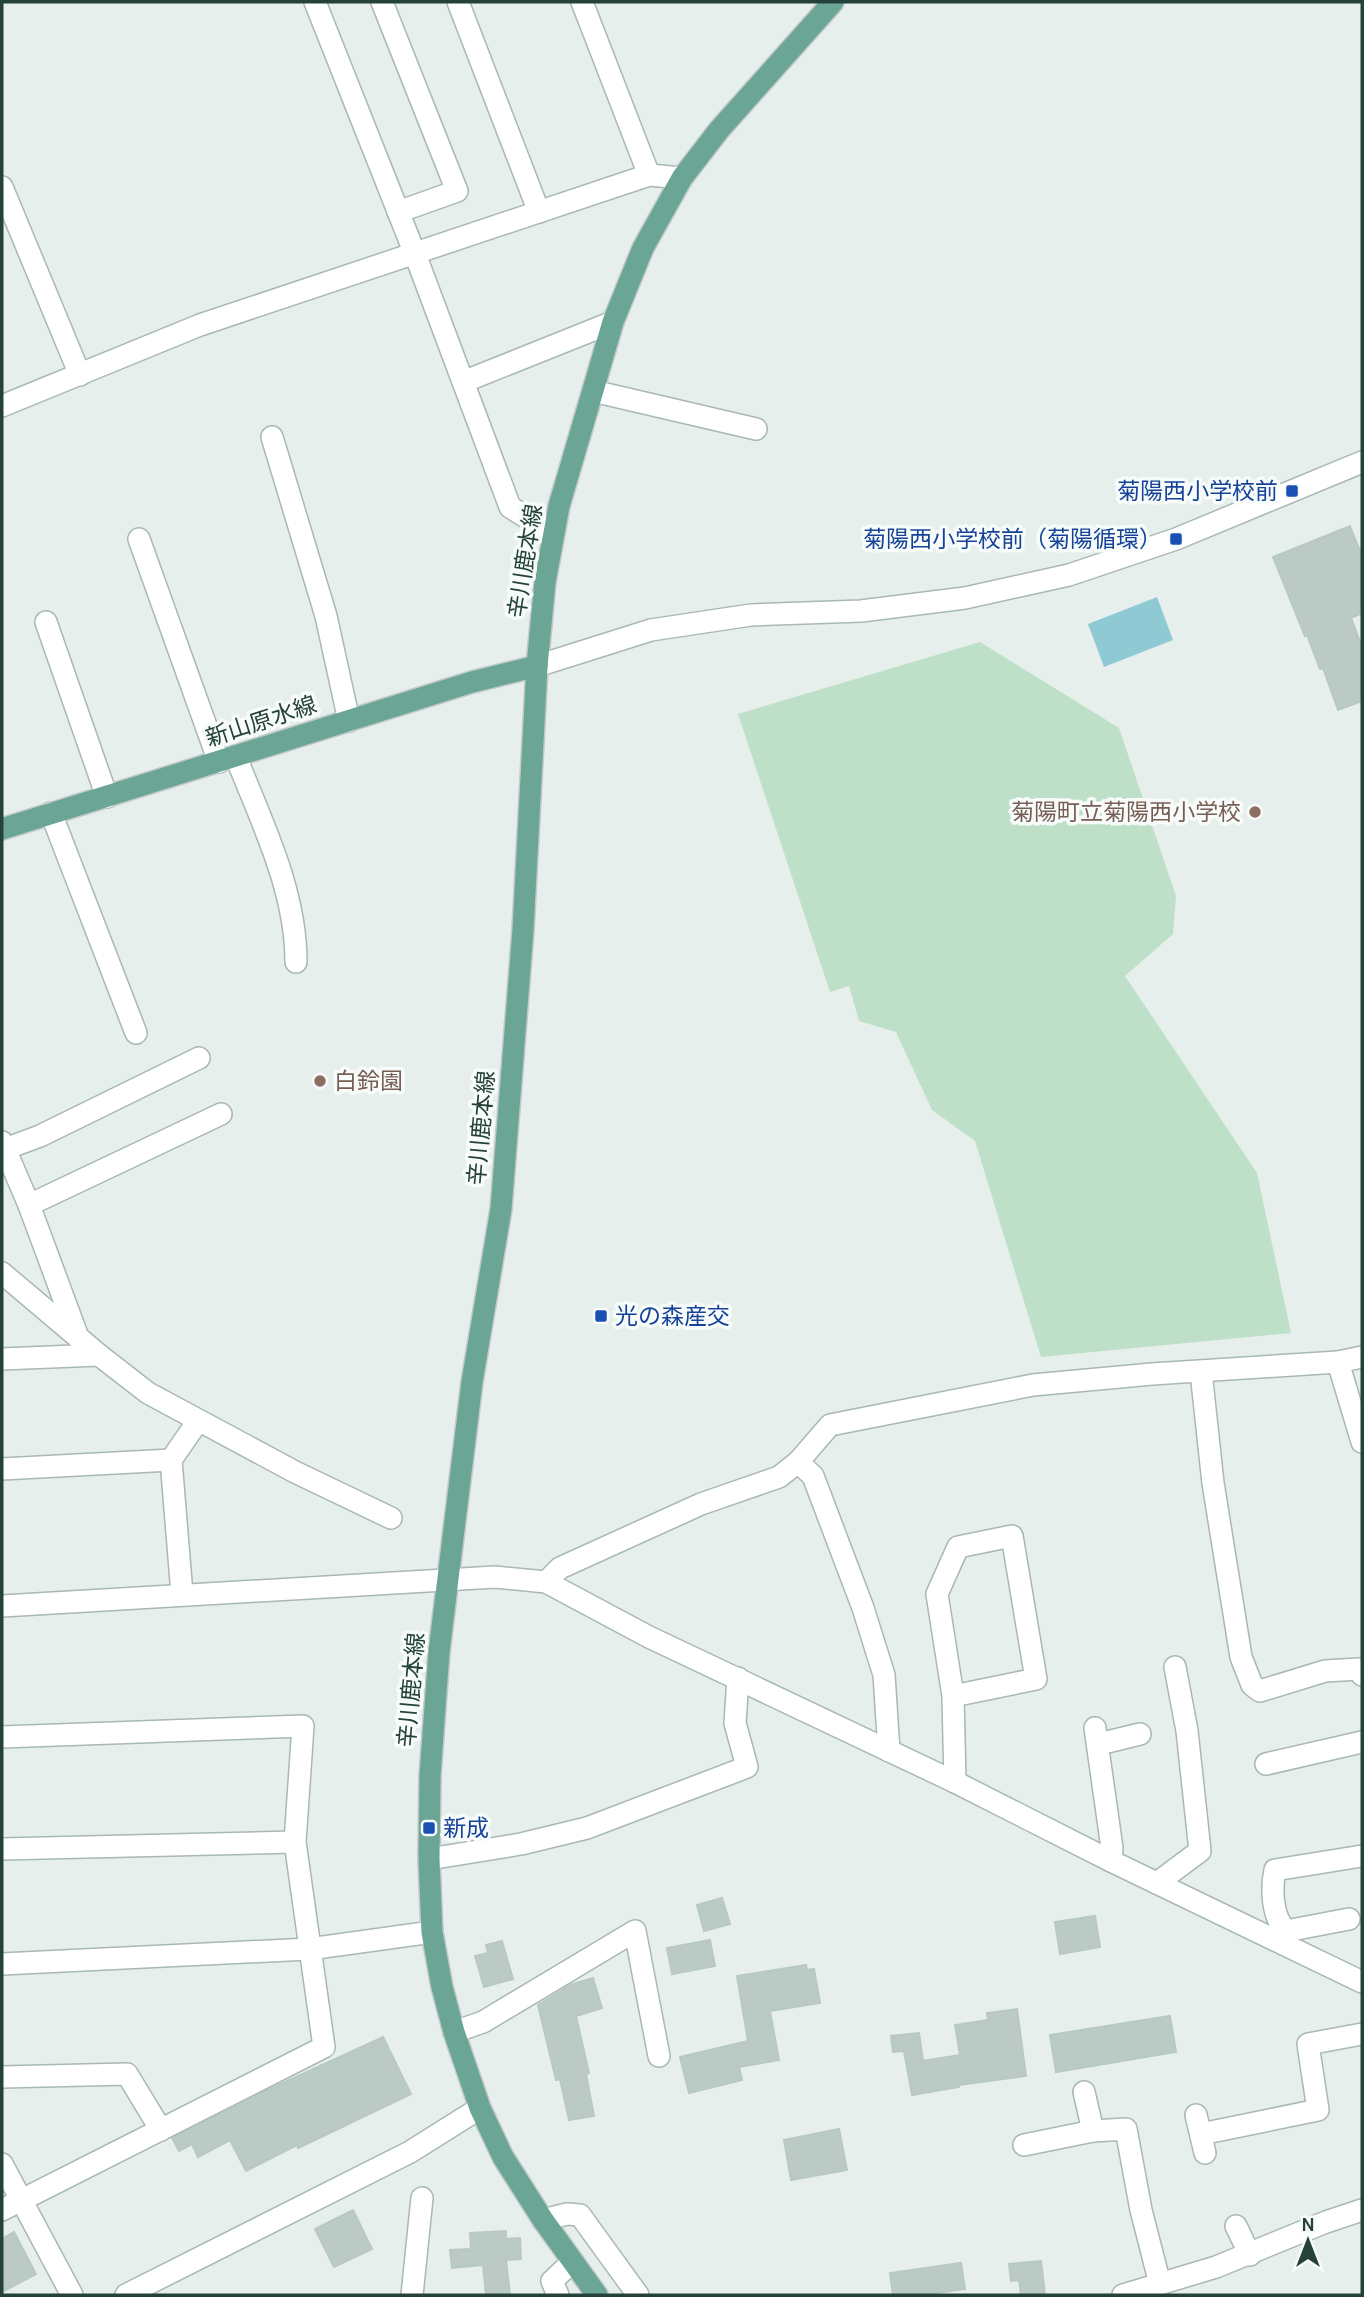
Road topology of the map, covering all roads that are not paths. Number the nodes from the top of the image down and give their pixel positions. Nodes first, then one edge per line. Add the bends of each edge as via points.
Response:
1 (315, 2) edge
2 (382, 2) edge
3 (458, 2) edge
4 (582, 2) edge
5 (833, 2) edge
6 (649, 175) junction
7 (682, 178) junction
8 (2, 187) edge
9 (398, 212) junction
10 (539, 212) junction
11 (415, 254) junction
12 (613, 322) junction
13 (80, 375) junction
14 (463, 382) junction
15 (593, 391) junction
16 (2, 406) edge
17 (757, 429) dead end
18 (272, 437) dead end
19 (1362, 462) edge
20 (553, 534) junction
21 (139, 539) dead end
22 (46, 622) dead end
23 (537, 666) junction
24 (349, 721) junction
25 (227, 760) junction
26 (107, 797) junction
27 (51, 813) junction
28 (2, 828) edge
29 (296, 962) dead end
30 (136, 1033) dead end
31 (200, 1058) dead end
32 (221, 1114) dead end
33 (3, 1145) edge
34 (29, 1205) junction
35 (2, 1273) edge
36 (76, 1334) junction
37 (99, 1355) junction
38 (1362, 1357) edge
39 (2, 1359) edge
40 (1338, 1362) junction
41 (1200, 1372) junction
42 (198, 1421) junction
43 (1362, 1442) edge
44 (171, 1460) junction
45 (798, 1462) junction
46 (2, 1469) edge
47 (391, 1518) dead end
48 (448, 1581) junction
49 (546, 1582) junction
50 (182, 1594) junction
51 (2, 1606) edge
52 (1175, 1667) dead end
53 (1362, 1675) edge
54 (738, 1678) junction
55 (953, 1696) junction
56 (1140, 1734) dead end
57 (2, 1737) edge
58 (1362, 1742) edge
59 (890, 1751) junction
60 (1266, 1764) dead end
61 (955, 1782) junction
62 (295, 1842) junction
63 (2, 1849) edge
64 (1362, 1856) edge
65 (429, 1859) junction
66 (1111, 1861) junction
67 (1157, 1883) junction
68 (1349, 1919) dead end
69 (432, 1932) junction
70 (309, 1949) junction
71 (2, 1964) edge
72 (1362, 1982) edge
73 (454, 2032) junction
74 (1362, 2034) edge
75 (659, 2056) dead end
76 (2, 2077) edge
77 (1084, 2092) dead end
78 (480, 2108) junction
79 (161, 2130) junction
80 (1093, 2131) junction
81 (1200, 2134) dead end
82 (1024, 2145) dead end
83 (2, 2164) edge
84 (422, 2198) dead end
85 (22, 2199) junction
86 (2, 2210) edge
87 (1362, 2210) edge
88 (543, 2220) junction
89 (1236, 2226) dead end
90 (1250, 2255) junction
91 (572, 2262) junction
92 (1160, 2284) junction
93 (72, 2295) edge
94 (126, 2295) edge
95 (412, 2295) edge
96 (558, 2295) edge
97 (597, 2295) edge
98 (638, 2295) edge
99 (1123, 2295) edge

1 - 9 street
2 - 9 street via 457,191
3 - 10 street
4 - 6 street
5 - 7 main road, 辛川鹿本線
6 - 7 street
6 - 10 street
7 - 12 main road, 辛川鹿本線 via 643,248
8 - 13 street
9 - 11 street
10 - 11 street
11 - 13 street via 200,325
11 - 14 street
12 - 14 street
12 - 15 main road, 辛川鹿本線
13 - 16 street
14 - 20 street via 510,508
15 - 17 street
15 - 20 main road, 辛川鹿本線
18 - 24 street via 326,616
19 - 23 street via 1176,539 1069,575 965,598 861,611 751,615 651,630
20 - 23 main road, 辛川鹿本線
21 - 25 street
22 - 26 street
23 - 24 main road, 新山原水線
23 - 48 main road, 辛川鹿本線 via 501,1209 472,1381
24 - 25 main road, 新山原水線
25 - 26 main road, 新山原水線
25 - 29 street via 284,881 296,934
26 - 27 main road, 新山原水線
27 - 28 main road, 新山原水線
27 - 30 street
31 - 33 street via 40,1136
32 - 34 street
33 - 34 street
34 - 36 street
35 - 36 street
36 - 37 street
37 - 39 street
37 - 42 street via 148,1393
38 - 40 street
40 - 41 street
40 - 43 street
41 - 45 street via 1033,1384 830,1425
41 - 53 street via 1241,1657 1252,1685 1260,1691 1325,1671 1359,1669
42 - 44 street
42 - 47 street
44 - 46 street
44 - 50 street
45 - 49 street via 779,1477 701,1504 560,1568
45 - 59 street via 813,1476 863,1608 884,1675
48 - 49 street via 495,1577
48 - 50 street
48 - 65 main road, 辛川鹿本線 via 430,1776
49 - 54 street
50 - 51 street
52 - 67 street via 1200,1851
54 - 59 street
54 - 65 street via 735,1723 747,1767 587,1828
55 - 55 street via 1036,1679 1012,1536 958,1547 937,1594
55 - 61 street
56 - 66 street via 1097,1736
57 - 62 street via 303,1726
58 - 60 street
59 - 61 street
61 - 66 street
62 - 63 street
62 - 70 street
64 - 68 street via 1275,1870 1271,1885 1278,1924 1286,1931
65 - 69 main road, 辛川鹿本線
66 - 67 street
67 - 72 street
69 - 70 street
69 - 73 main road, 辛川鹿本線
70 - 71 street
70 - 79 street via 324,2047
73 - 75 street via 483,2022 635,1931
73 - 78 main road, 辛川鹿本線
74 - 81 street via 1308,2045 1318,2109
76 - 79 street via 127,2074
77 - 80 street
78 - 88 main road, 辛川鹿本線 via 503,2157
78 - 94 street via 410,2152
79 - 85 street
80 - 82 street
80 - 92 street via 1126,2129
83 - 85 street
84 - 95 street
85 - 86 street
85 - 93 street
87 - 90 street
88 - 91 main road, 辛川鹿本線
88 - 98 street via 580,2215
89 - 90 street
90 - 92 street
91 - 96 street via 552,2281
91 - 97 main road, 辛川鹿本線
92 - 99 street

